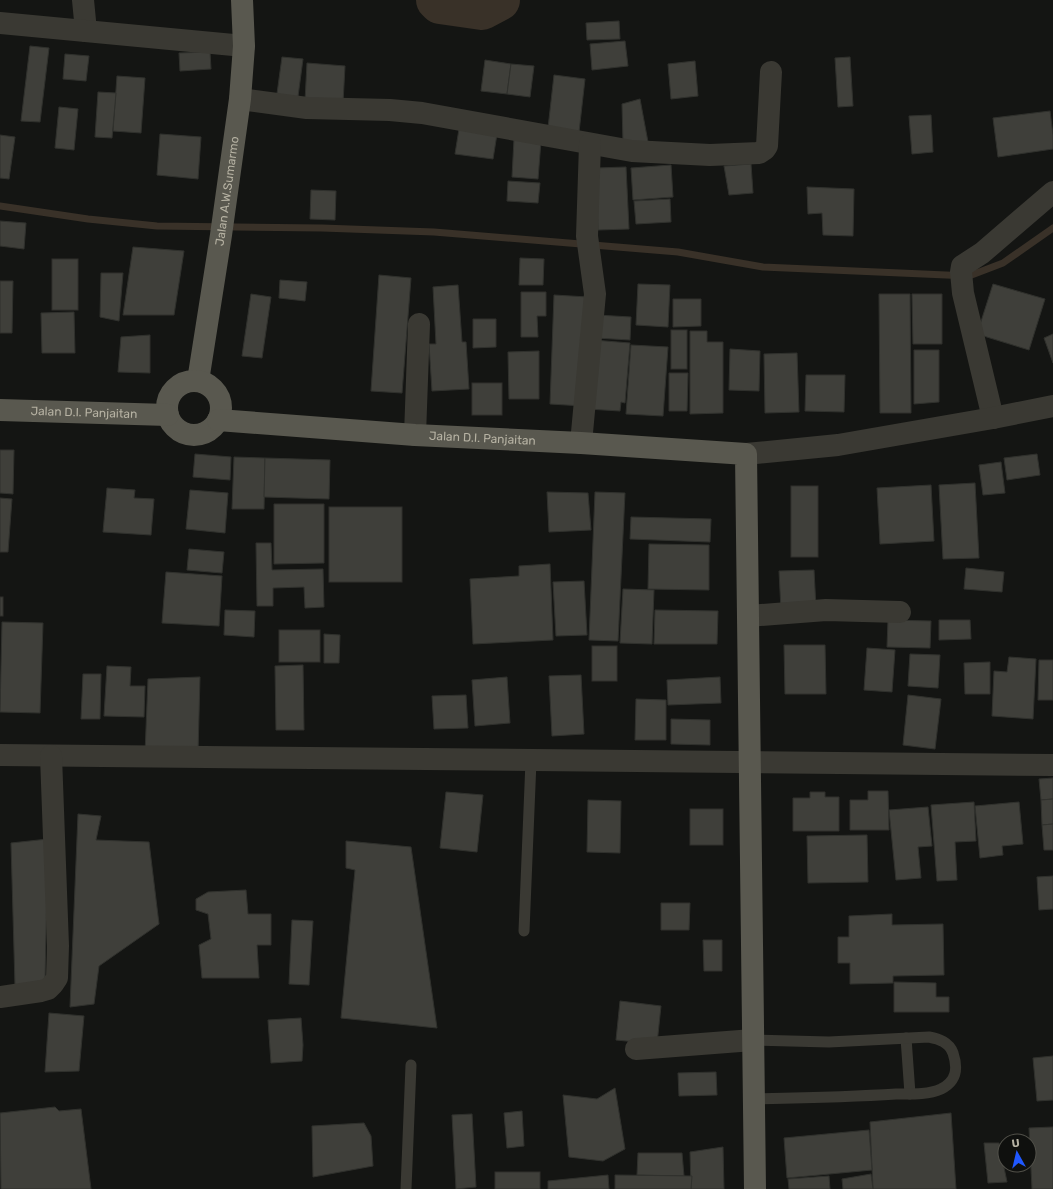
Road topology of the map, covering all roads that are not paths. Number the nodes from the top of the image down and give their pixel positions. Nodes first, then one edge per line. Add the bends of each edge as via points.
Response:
1 (83, 0) edge
2 (242, 0) edge
3 (0, 23) edge
4 (86, 31) junction
5 (244, 46) junction
6 (771, 72) dead end
7 (240, 99) junction
8 (590, 144) junction
9 (1053, 192) edge
10 (419, 324) dead end
11 (198, 382) junction
12 (1053, 406) edge
13 (0, 410) edge
14 (168, 415) junction
15 (993, 418) junction
16 (218, 420) junction
17 (415, 435) junction
18 (581, 443) junction
19 (746, 454) junction
20 (900, 612) dead end
21 (748, 616) junction
22 (0, 756) edge
23 (51, 756) junction
24 (531, 761) junction
25 (750, 762) junction
26 (1053, 765) edge
27 (524, 932) dead end
28 (0, 997) edge
29 (906, 1038) junction
30 (753, 1040) junction
31 (636, 1049) dead end
32 (411, 1065) dead end
33 (910, 1094) junction
34 (754, 1099) junction
35 (406, 1189) edge
36 (755, 1189) edge

1 - 4 street
2 - 5 main road, Jalan A.W.Sumarmo
3 - 4 street
4 - 5 street
5 - 7 main road, Jalan A.W.Sumarmo
6 - 8 street via 767,146 759,152 710,155 640,152
7 - 8 street via 307,108 422,113
7 - 11 main road, Jalan A.W.Sumarmo
8 - 18 street via 589,244 595,294
9 - 15 street via 962,266 963,293
10 - 17 street
11 - 14 main road via 185,383 174,390 168,402
11 - 16 main road via 210,386 218,396 221,408
12 - 15 street
13 - 14 main road, Jalan D.I. Panjaitan
14 - 16 main road via 178,430 196,435 205,433
15 - 19 street via 838,445
16 - 17 main road, Jalan D.I. Panjaitan
17 - 18 main road, Jalan D.I. Panjaitan
18 - 19 main road, Jalan D.I. Panjaitan
19 - 21 main road
20 - 21 street via 826,610
21 - 25 main road
22 - 23 street
23 - 24 street
23 - 28 street via 57,978 54,984 41,992
24 - 25 street
24 - 27 lane
25 - 26 street
25 - 30 main road
29 - 30 lane via 829,1042
29 - 33 lane
29 - 33 lane via 941,1039 952,1049 957,1063 956,1073 941,1089
30 - 31 street
30 - 34 main road
32 - 35 lane
33 - 34 lane
34 - 36 main road

